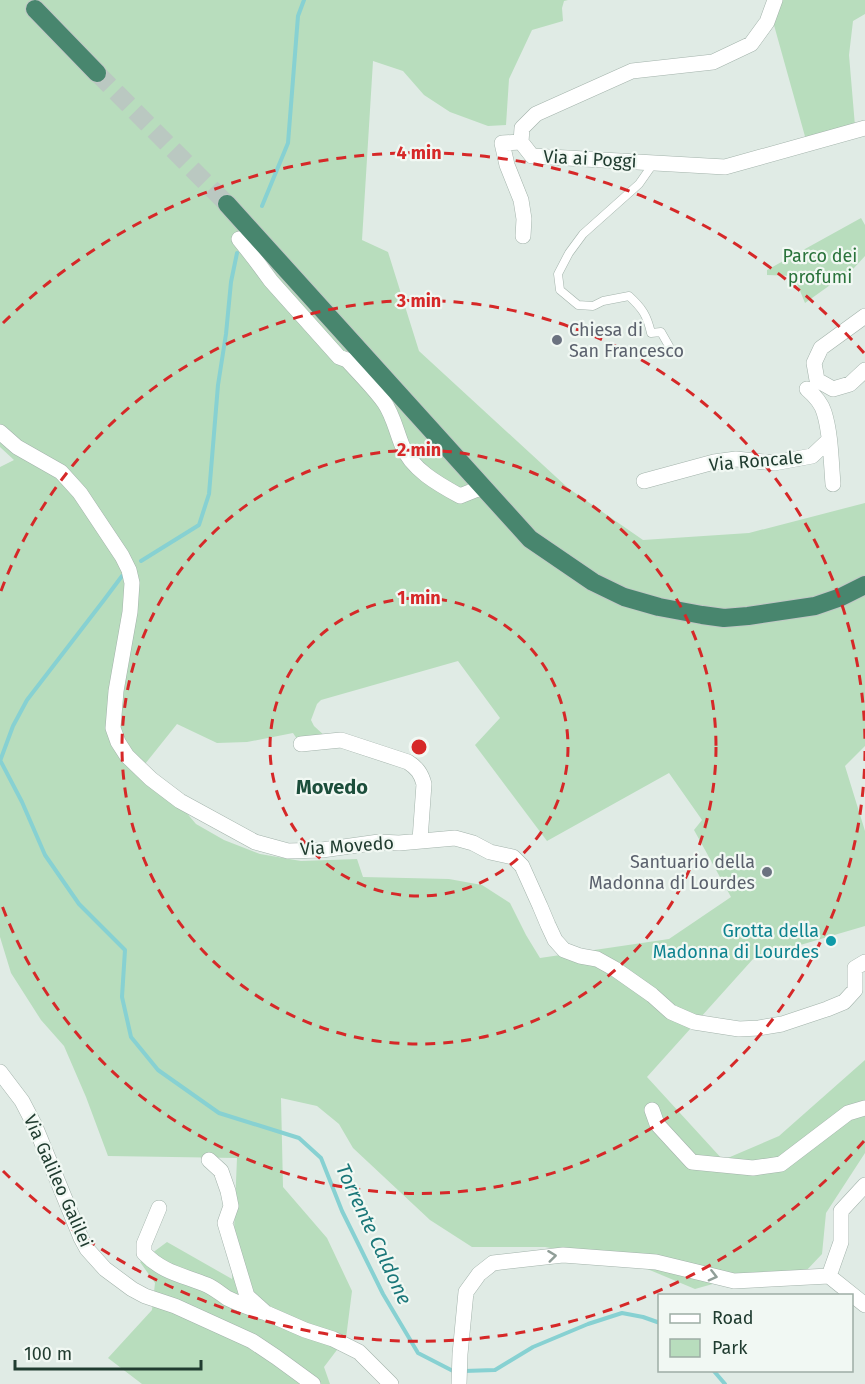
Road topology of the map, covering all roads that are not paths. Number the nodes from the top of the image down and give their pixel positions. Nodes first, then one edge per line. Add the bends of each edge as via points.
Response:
1 (774, 0) edge
2 (35, 9) dead end
3 (97, 73) tunnel mouth
4 (865, 128) edge
5 (521, 142) junction
6 (654, 163) junction
7 (227, 204) tunnel mouth
8 (523, 236) dead end
9 (239, 239) dead end
10 (865, 316) edge
11 (669, 346) dead end
12 (865, 370) edge
13 (815, 390) junction
14 (0, 432) edge
15 (829, 441) junction
16 (644, 481) dead end
17 (833, 484) dead end
18 (485, 488) junction
19 (865, 585) edge
20 (301, 744) dead end
21 (420, 840) junction
22 (865, 962) edge
23 (0, 1072) edge
24 (865, 1108) edge
25 (652, 1110) dead end
26 (209, 1160) dead end
27 (865, 1185) edge
28 (159, 1208) dead end
29 (829, 1276) junction
30 (851, 1294) edge
31 (853, 1295) edge
32 (865, 1305) edge
33 (266, 1313) junction
34 (313, 1384) edge
35 (391, 1384) edge
36 (459, 1384) edge

1 - 5 street, Via ai Poggi via 767,22 751,44 713,62 632,71 536,114 522,128
2 - 3 highway
4 - 6 street, Via ai Poggi via 725,167
5 - 6 street, Via ai Poggi via 532,156
5 - 8 street via 502,143 521,200
6 - 11 lane via 639,184 583,234 558,274 560,290 578,305 593,306 628,296 640,307 651,333 661,332
7 - 18 highway
9 - 18 street via 271,281 385,403 414,464 460,496
10 - 13 street via 821,348 814,363
12 - 13 street via 850,384
13 - 15 street via 824,410
14 - 21 street, Via Movedo via 17,447 61,472 80,493 129,570 130,612 113,728 127,756 180,801 255,842 303,851
15 - 16 street, Via Roncale via 812,456 774,462 714,462
15 - 17 street
18 - 19 highway via 530,538 593,582 624,597 659,607 724,618 748,616 815,606
20 - 21 street via 341,740 416,767 424,784
21 - 22 street, Via Movedo via 455,838 513,857 522,866 551,933 564,950 597,959 671,1012 694,1022 759,1028 827,1009 844,1002 855,990 855,968
23 - 34 street, Via Galileo Galilei via 35,1126 81,1238 105,1269 145,1296 252,1341
24 - 25 street via 848,1113 781,1164 753,1168 692,1162 657,1124
26 - 33 street via 221,1171 228,1191 231,1206 225,1223 247,1296
27 - 29 street via 842,1211 840,1242
28 - 33 street via 144,1244 144,1252 153,1262 209,1285 245,1307
29 - 30 street
36 -> 29 street via 466,1292 479,1274 494,1263 563,1255 656,1262 734,1281
31 - 32 street
33 - 35 street via 359,1352

